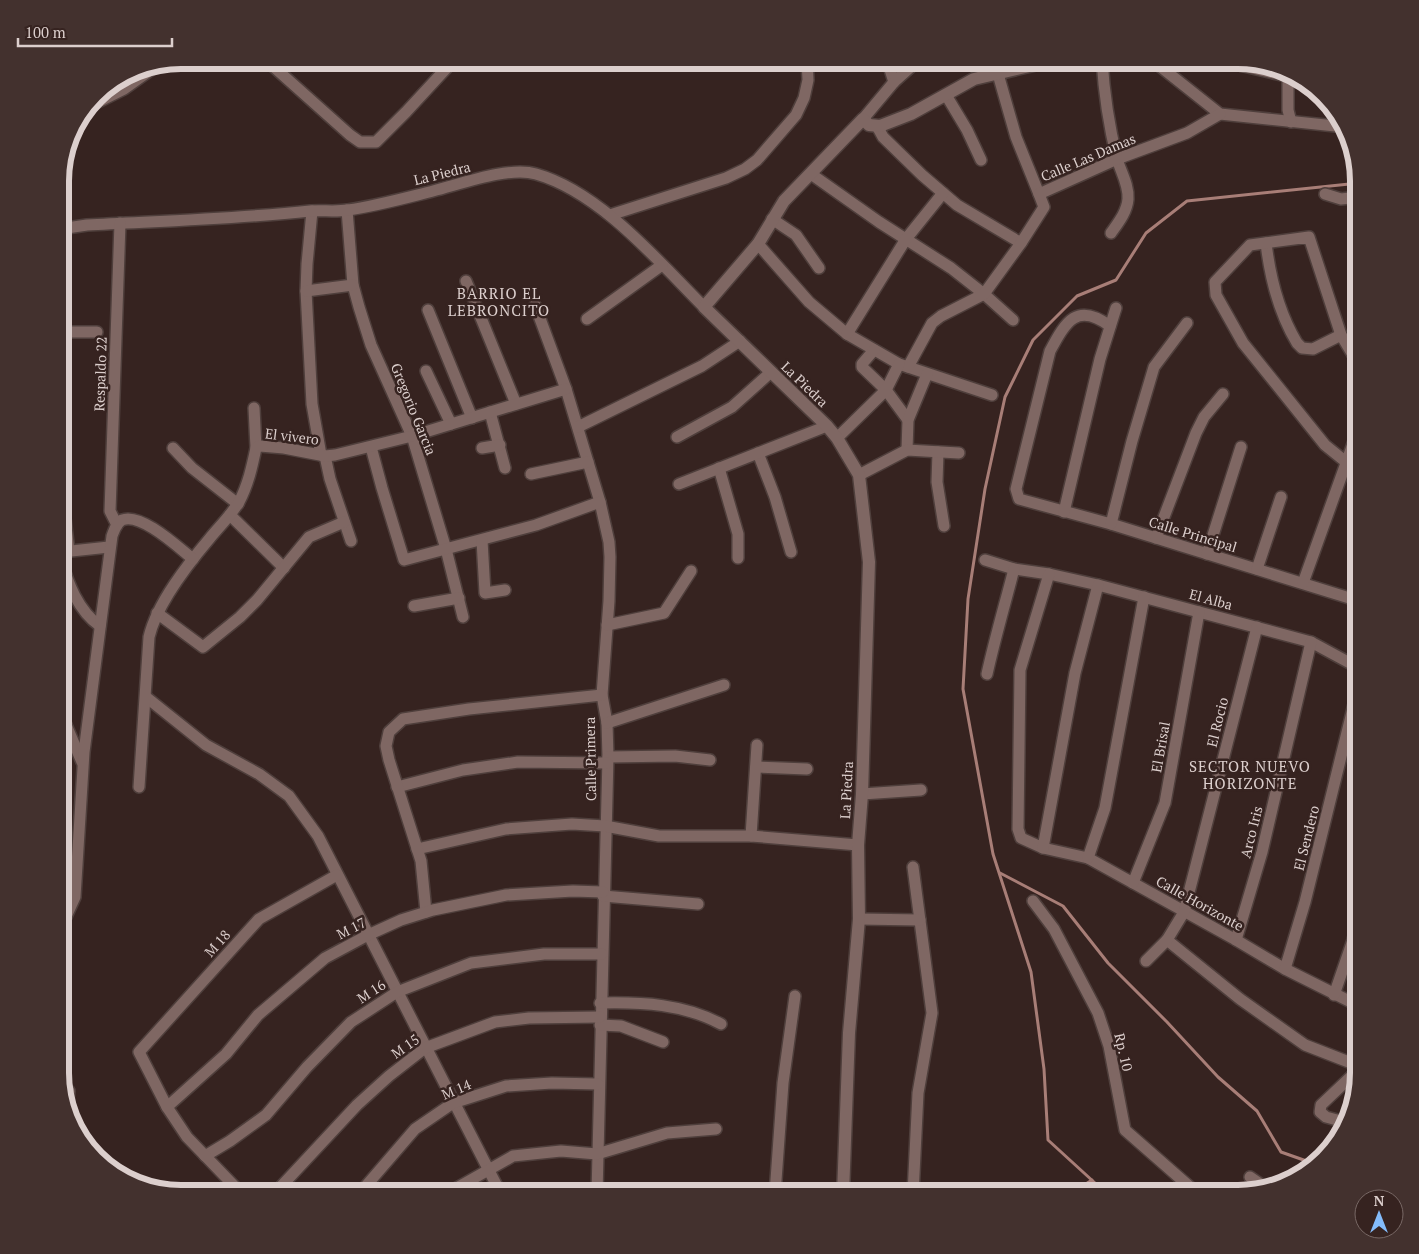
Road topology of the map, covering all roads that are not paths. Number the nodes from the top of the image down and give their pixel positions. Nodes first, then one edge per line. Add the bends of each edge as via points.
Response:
1 (276, 69) edge
2 (446, 69) edge
3 (807, 69) edge
4 (889, 69) edge
5 (908, 69) edge
6 (1008, 69) edge
7 (1103, 69) edge
8 (1163, 69) edge
9 (998, 74) junction
10 (143, 76) edge
11 (1288, 81) edge
12 (894, 82) junction
13 (946, 95) junction
14 (104, 99) edge
15 (1220, 114) junction
16 (863, 119) junction
17 (1291, 122) junction
18 (877, 126) junction
19 (1336, 126) edge
20 (1117, 159) junction
21 (982, 160) dead end
22 (811, 174) junction
23 (944, 193) junction
24 (1040, 194) junction
25 (1324, 194) dead end
26 (1350, 198) edge
27 (347, 210) junction
28 (312, 211) junction
29 (610, 215) junction
30 (772, 219) junction
31 (120, 223) junction
32 (69, 227) edge
33 (1111, 233) dead end
34 (906, 239) junction
35 (1021, 243) junction
36 (1266, 243) junction
37 (758, 244) junction
38 (662, 265) junction
39 (819, 268) dead end
40 (466, 281) dead end
41 (353, 285) junction
42 (306, 291) junction
43 (984, 294) junction
44 (535, 305) dead end
45 (704, 306) junction
46 (1116, 308) dead end
47 (428, 310) dead end
48 (587, 319) dead end
49 (1013, 320) dead end
50 (1187, 323) dead end
51 (1110, 326) junction
52 (69, 332) edge
53 (97, 332) dead end
54 (847, 334) junction
55 (1341, 335) junction
56 (740, 342) junction
57 (874, 350) junction
58 (1350, 350) edge
59 (904, 366) junction
60 (426, 370) dead end
61 (770, 372) junction
62 (927, 374) junction
63 (566, 389) junction
64 (886, 390) junction
65 (1223, 394) dead end
66 (992, 395) dead end
67 (516, 404) junction
68 (254, 408) dead end
69 (490, 412) junction
70 (472, 418) junction
71 (908, 420) junction
72 (451, 424) junction
73 (827, 426) junction
74 (578, 427) junction
75 (412, 436) junction
76 (677, 436) dead end
77 (837, 438) junction
78 (500, 445) junction
79 (371, 447) junction
80 (1241, 447) dead end
81 (172, 448) dead end
82 (256, 448) junction
83 (482, 448) dead end
84 (907, 450) junction
85 (1350, 451) edge
86 (938, 452) junction
87 (758, 453) junction
88 (959, 453) dead end
89 (323, 455) junction
90 (588, 462) junction
91 (1346, 462) junction
92 (505, 468) dead end
93 (719, 468) junction
94 (531, 474) dead end
95 (859, 474) junction
96 (679, 484) dead end
97 (1281, 497) dead end
98 (600, 502) junction
99 (238, 504) junction
100 (1064, 512) junction
101 (230, 515) junction
102 (344, 522) junction
103 (1112, 524) junction
104 (117, 525) junction
105 (944, 526) dead end
106 (1156, 538) junction
107 (482, 540) junction
108 (351, 541) dead end
109 (109, 547) junction
110 (446, 549) junction
111 (791, 552) dead end
112 (69, 553) edge
113 (1207, 554) junction
114 (738, 558) dead end
115 (193, 559) junction
116 (985, 560) dead end
117 (284, 568) junction
118 (1014, 569) junction
119 (1257, 569) junction
120 (691, 571) dead end
121 (1049, 574) junction
122 (69, 576) edge
123 (1303, 583) junction
124 (1098, 585) junction
125 (505, 590) dead end
126 (1350, 595) edge
127 (1144, 597) junction
128 (459, 598) junction
129 (414, 606) dead end
130 (1199, 612) junction
131 (157, 613) junction
132 (463, 617) dead end
133 (607, 625) junction
134 (100, 626) junction
135 (1257, 627) junction
136 (1311, 642) junction
137 (1350, 663) edge
138 (987, 674) dead end
139 (724, 685) dead end
140 (602, 695) junction
141 (146, 696) junction
142 (1350, 720) edge
143 (607, 723) junction
144 (69, 732) edge
145 (757, 745) dead end
146 (607, 760) junction
147 (710, 760) dead end
148 (83, 765) junction
149 (756, 767) junction
150 (807, 769) dead end
151 (138, 787) dead end
152 (397, 788) junction
153 (921, 790) dead end
154 (862, 794) junction
155 (605, 826) junction
156 (751, 836) junction
157 (858, 845) junction
158 (1043, 848) junction
159 (417, 850) junction
160 (1088, 858) junction
161 (913, 867) dead end
162 (337, 875) junction
163 (1133, 883) junction
164 (603, 894) junction
165 (1033, 901) dead end
166 (698, 904) dead end
167 (69, 910) edge
168 (426, 912) junction
169 (1184, 912) junction
170 (859, 919) junction
171 (920, 920) junction
172 (368, 935) junction
173 (1166, 940) junction
174 (1236, 940) junction
175 (1350, 949) edge
176 (602, 954) junction
177 (1146, 961) dead end
178 (1284, 969) junction
179 (397, 992) junction
180 (1334, 995) junction
181 (794, 996) dead end
182 (1350, 1002) edge
183 (600, 1003) junction
184 (600, 1021) junction
185 (721, 1024) dead end
186 (663, 1042) dead end
187 (425, 1048) junction
188 (1350, 1064) edge
189 (1350, 1077) edge
190 (598, 1084) junction
191 (453, 1103) junction
192 (167, 1106) junction
193 (1340, 1121) edge
194 (716, 1129) dead end
195 (598, 1154) junction
196 (205, 1156) junction
197 (489, 1170) junction
198 (1250, 1177) dead end
199 (1259, 1183) edge
200 (233, 1185) edge
201 (282, 1185) edge
202 (367, 1185) edge
203 (462, 1185) edge
204 (496, 1185) edge
205 (597, 1185) edge
206 (776, 1185) edge
207 (843, 1185) edge
208 (913, 1185) edge
209 (1188, 1185) edge

1 - 2 street via 360,142 376,142
3 - 29 street via 804,98 796,115 757,160 745,169
4 - 12 street
5 - 12 street
6 - 9 street
7 - 20 street
8 - 15 street
9 - 13 street via 974,80
9 - 24 street via 1016,137
10 - 14 street
11 - 17 street
12 - 16 street
13 - 18 street via 911,114
13 - 21 street
15 - 17 street
15 - 20 street, Calle Las Damas via 1187,133
16 - 18 street via 869,125
16 - 22 street
17 - 19 street
18 - 23 street via 883,137
20 - 24 street, Calle Las Damas
20 - 33 street via 1128,189 1128,200
22 - 30 street via 784,201
22 - 34 street
23 - 34 street
23 - 35 street via 957,205
24 - 35 street, Calle Las Damas via 1044,207
25 - 26 street
27 - 28 street, La Piedra
27 - 29 street, La Piedra via 518,172 538,174 558,182
27 - 41 street, Gregorio Garcia
28 - 31 street, La Piedra via 273,216
28 - 42 street
29 - 38 street, La Piedra
30 - 37 street
30 - 39 street via 796,235
31 - 32 street, La Piedra
31 - 104 street, Respaldo 22 via 110,511
34 - 43 street
34 - 54 street
35 - 43 street, Calle Las Damas
36 - 55 street via 1309,237
36 - 55 street via 1276,295 1297,343 1302,348 1313,349
36 - 91 street via 1250,245 1215,282 1216,295 1243,342 1325,445
37 - 45 street
37 - 54 street via 809,302
38 - 45 street, La Piedra
38 - 48 street
40 - 67 street
41 - 42 street
41 - 75 street, Gregorio Garcia via 371,345
42 - 89 street via 312,404
43 - 49 street
43 - 59 street, Calle Las Damas via 932,323
44 - 63 street, Calle Primera
45 - 56 street, La Piedra
46 - 51 street
47 - 70 street
50 - 103 street via 1154,367
51 - 100 street
51 - 100 street, Calle Principal via 1099,318 1081,315 1067,322 1059,333 1050,351 1018,480 1019,499
52 - 53 street
54 - 57 street
55 - 58 street
56 - 61 street, La Piedra
56 - 74 street via 702,366
57 - 59 street
57 - 64 street via 862,367
59 - 62 street
59 - 64 street, Calle Las Damas
60 - 72 street
61 - 73 street, La Piedra
61 - 76 street via 732,407
62 - 66 street
62 - 71 street
63 - 67 street, El vivero
63 - 74 street, Calle Primera
64 - 71 street
64 - 77 street, Calle Las Damas
65 - 106 street via 1204,417 1196,433
67 - 69 street, El vivero
68 - 82 street
69 - 70 street, El vivero
69 - 78 street
70 - 72 street, El vivero
71 - 84 street
72 - 75 street, El vivero
73 - 77 street, La Piedra
73 - 87 street
74 - 90 street, Calle Primera
75 - 79 street, El vivero
75 - 110 street, Gregorio Garcia
77 - 95 street, La Piedra
78 - 83 street
78 - 92 street
79 - 89 street, El vivero
79 - 110 street via 403,558 406,560
80 - 113 street
81 - 99 street
82 - 89 street, El vivero via 284,448
82 - 99 street, El vivero via 250,476
84 - 86 street
84 - 95 street
85 - 91 street
86 - 88 street
86 - 105 street via 937,482
87 - 93 street
87 - 111 street
89 - 102 street
90 - 94 street
90 - 98 street, Calle Primera
91 - 123 street
93 - 96 street
93 - 114 street via 738,534
95 - 154 street, La Piedra via 869,562
97 - 119 street
98 - 107 street via 536,526
98 - 133 street, Calle Primera via 610,557
99 - 101 street, El vivero
100 - 103 street, Calle Principal
101 - 115 street, El vivero
101 - 117 street
102 - 108 street
102 - 117 street via 309,537
103 - 106 street, Calle Principal
104 - 109 street
104 - 115 street via 122,520 131,519 144,522
106 - 113 street, Calle Principal
107 - 110 street
107 - 125 street via 485,593
109 - 112 street
109 - 134 street
110 - 128 street, Gregorio Garcia
113 - 119 street, Calle Principal
115 - 131 street, El vivero
116 - 118 street, El Alba
117 - 131 street via 244,612 203,647
118 - 121 street, El Alba
118 - 138 street
119 - 123 street, Calle Principal
120 - 133 street via 664,613
121 - 124 street, El Alba
121 - 158 street, Calle Horizonte via 1020,670 1018,829 1022,838
122 - 134 street via 74,594
123 - 126 street, Calle Principal
124 - 127 street, El Alba
124 - 158 street via 1075,673
127 - 130 street, El Alba
127 - 160 street via 1105,808
128 - 129 street
128 - 132 street, Gregorio Garcia
130 - 135 street, El Alba
130 - 163 street, El Brisal via 1165,803
131 - 141 street, El vivero via 149,638
133 - 140 street, Calle Primera
134 - 148 street
135 - 136 street, El Alba
135 - 169 street, El Rocio
136 - 137 street, El Alba
136 - 174 street, Arco Iris via 1262,852
139 - 143 street
140 - 143 street, Calle Primera
140 - 152 street via 403,719 389,732 386,746
141 - 151 street, El vivero
141 - 162 street via 206,744 260,774 289,796 318,836
142 - 178 street, El Sendero via 1305,902
143 - 146 street, Calle Primera
144 - 148 street
145 - 149 street
146 - 147 street via 675,756
146 - 152 street via 518,762 463,770
146 - 155 street, Calle Primera
148 - 167 street via 75,897
149 - 150 street
149 - 156 street
152 - 159 street
153 - 154 street
154 - 157 street, La Piedra
155 - 156 street via 659,836
155 - 159 street via 572,824 506,829
155 - 164 street, Calle Primera
156 - 157 street
157 - 170 street, La Piedra
158 - 160 street, Calle Horizonte
159 - 168 street
160 - 163 street, Calle Horizonte
161 - 171 street
162 - 172 street
162 - 192 street, M 18 via 259,919 140,1050 139,1055
163 - 169 street, Calle Horizonte
164 - 166 street, M 17
164 - 168 street, M 17 via 573,891 506,895
164 - 176 street, Calle Primera
165 - 209 street, Rp. 10 via 1054,929 1098,1013 1109,1046 1125,1130
168 - 172 street, M 17
169 - 173 street, El Rocio
169 - 174 street, Calle Horizonte
170 - 171 street
170 - 207 street, La Piedra via 849,1033
171 - 208 street via 932,1013 918,1093
172 - 179 street
172 - 192 street, M 17 via 325,958 258,1015 226,1054
173 - 177 street, El Rocio
173 - 188 street via 1305,1045
174 - 178 street, Calle Horizonte
175 - 180 street
176 - 179 street, M 16 via 544,954 471,963
176 - 183 street, Calle Primera
178 - 180 street, Calle Horizonte
179 - 187 street
179 - 196 street, M 16 via 351,1022 266,1114
180 - 182 street, Calle Horizonte
181 - 206 street via 783,1083
183 - 184 street, Calle Primera
183 - 185 street via 656,1003
184 - 186 street, M 15
184 - 187 street, M 15 via 528,1018 495,1022
184 - 190 street, Calle Primera
187 - 191 street
187 - 201 street, M 15 via 357,1104
189 - 193 street via 1321,1105 1320,1112
190 - 191 street, M 14 via 506,1086
190 - 195 street, Calle Primera
191 - 197 street
191 - 202 street, M 14 via 415,1129
192 - 196 street via 187,1137
194 - 195 street via 667,1133
195 - 197 street via 561,1151 513,1156
195 - 205 street, Calle Primera
196 - 200 street
197 - 203 street
197 - 204 street
198 - 199 street

